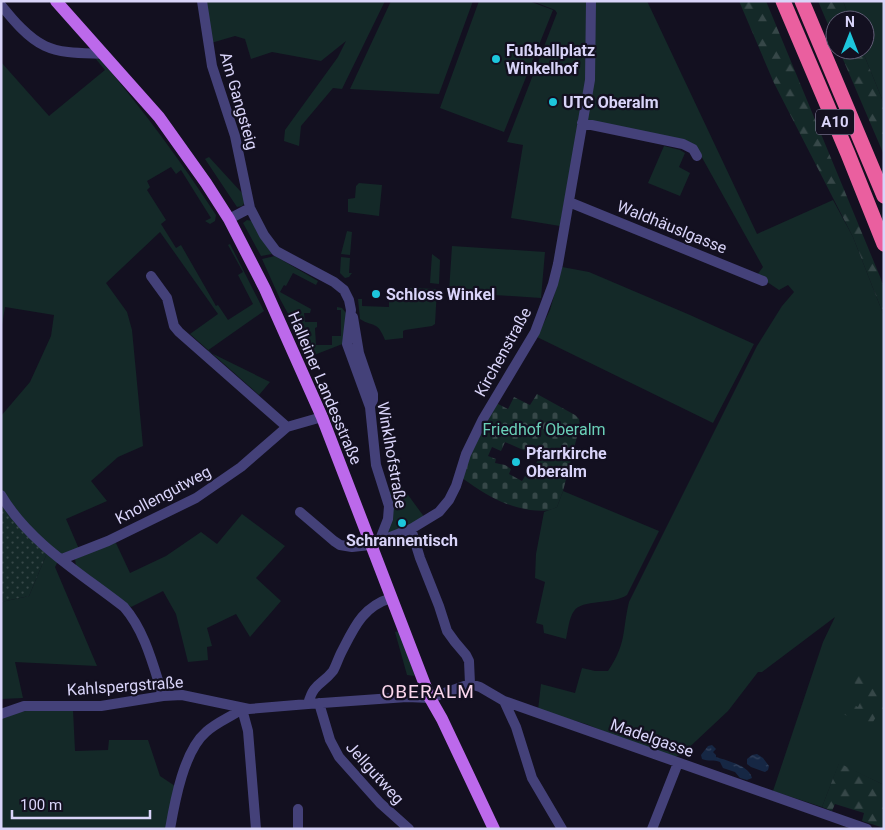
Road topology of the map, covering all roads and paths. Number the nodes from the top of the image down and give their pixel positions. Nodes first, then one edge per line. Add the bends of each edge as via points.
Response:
1 (56, 1) edge
2 (202, 1) edge
3 (591, 1) edge
4 (783, 1) edge
5 (802, 1) edge
6 (1, 6) edge
7 (104, 54) junction
8 (582, 123) junction
9 (697, 156) dead end
10 (884, 196) edge
11 (569, 202) junction
12 (250, 208) junction
13 (229, 219) junction
14 (884, 244) edge
15 (151, 276) dead end
16 (763, 281) dead end
17 (322, 417) junction
18 (287, 427) junction
19 (1, 495) edge
20 (300, 512) dead end
21 (411, 529) junction
22 (374, 543) junction
23 (62, 559) junction
24 (391, 598) junction
25 (470, 684) junction
26 (163, 696) junction
27 (430, 698) junction
28 (504, 701) junction
29 (319, 703) junction
30 (308, 704) junction
31 (242, 709) junction
32 (1, 714) edge
33 (678, 763) junction
34 (298, 809) dead end
35 (170, 829) edge
36 (256, 829) edge
37 (298, 829) edge
38 (409, 829) edge
39 (494, 829) edge
40 (562, 829) edge
41 (652, 829) edge
42 (867, 829) edge

1 - 7 main road, Halleiner Landesstraße
2 - 12 street, Am Gangsteig via 212,66 235,136
3 - 8 street, Kirchenstraße via 590,80
4 - 14 highway, A10
5 - 10 highway, A10
6 - 7 street via 46,46
7 - 13 main road, Halleiner Landesstraße via 174,137
8 - 9 street via 684,144
8 - 11 street, Kirchenstraße
11 - 16 street, Waldhäuslgasse
11 - 21 street, Kirchenstraße via 553,284 535,332 483,419 449,500 439,512
12 - 13 street
12 - 22 street, Winklhofstraße via 272,247 334,282 344,290 349,300 347,344 370,407 376,465 389,506 388,519
13 - 17 main road, Halleiner Landesstraße via 265,289
15 - 18 street via 167,298 174,326 179,332
17 - 18 street, Knollengutweg
17 - 22 main road, Halleiner Landesstraße
18 - 23 street, Knollengutweg via 241,467 196,498 108,541
19 - 23 street via 21,522
20 - 22 street, Kirchenstraße via 340,545 352,547
21 - 22 street, Kirchenstraße
21 - 25 street via 448,631 469,661
22 - 24 main road, Halleiner Landesstraße
23 - 26 street via 131,616 149,653
24 - 27 main road, Halleiner Landesstraße
24 - 30 street via 369,609 358,623 333,670 313,689
25 - 27 street
25 - 28 street, Madelgasse
26 - 31 street, Kahlspergstraße via 182,695
26 - 32 street, Kahlspergstraße via 101,706 24,706
27 - 29 street, Kahlspergstraße
27 - 39 main road, Halleiner Landesstraße
28 - 33 street, Madelgasse
28 - 40 street via 532,778
29 - 30 street, Kahlspergstraße
29 - 38 street, Jellgutweg via 330,740 339,757 380,803
30 - 31 street, Kahlspergstraße
31 - 35 street via 214,726 198,741 180,784
31 - 36 street via 248,731
33 - 41 street
33 - 42 street, Madelgasse
34 - 37 street

